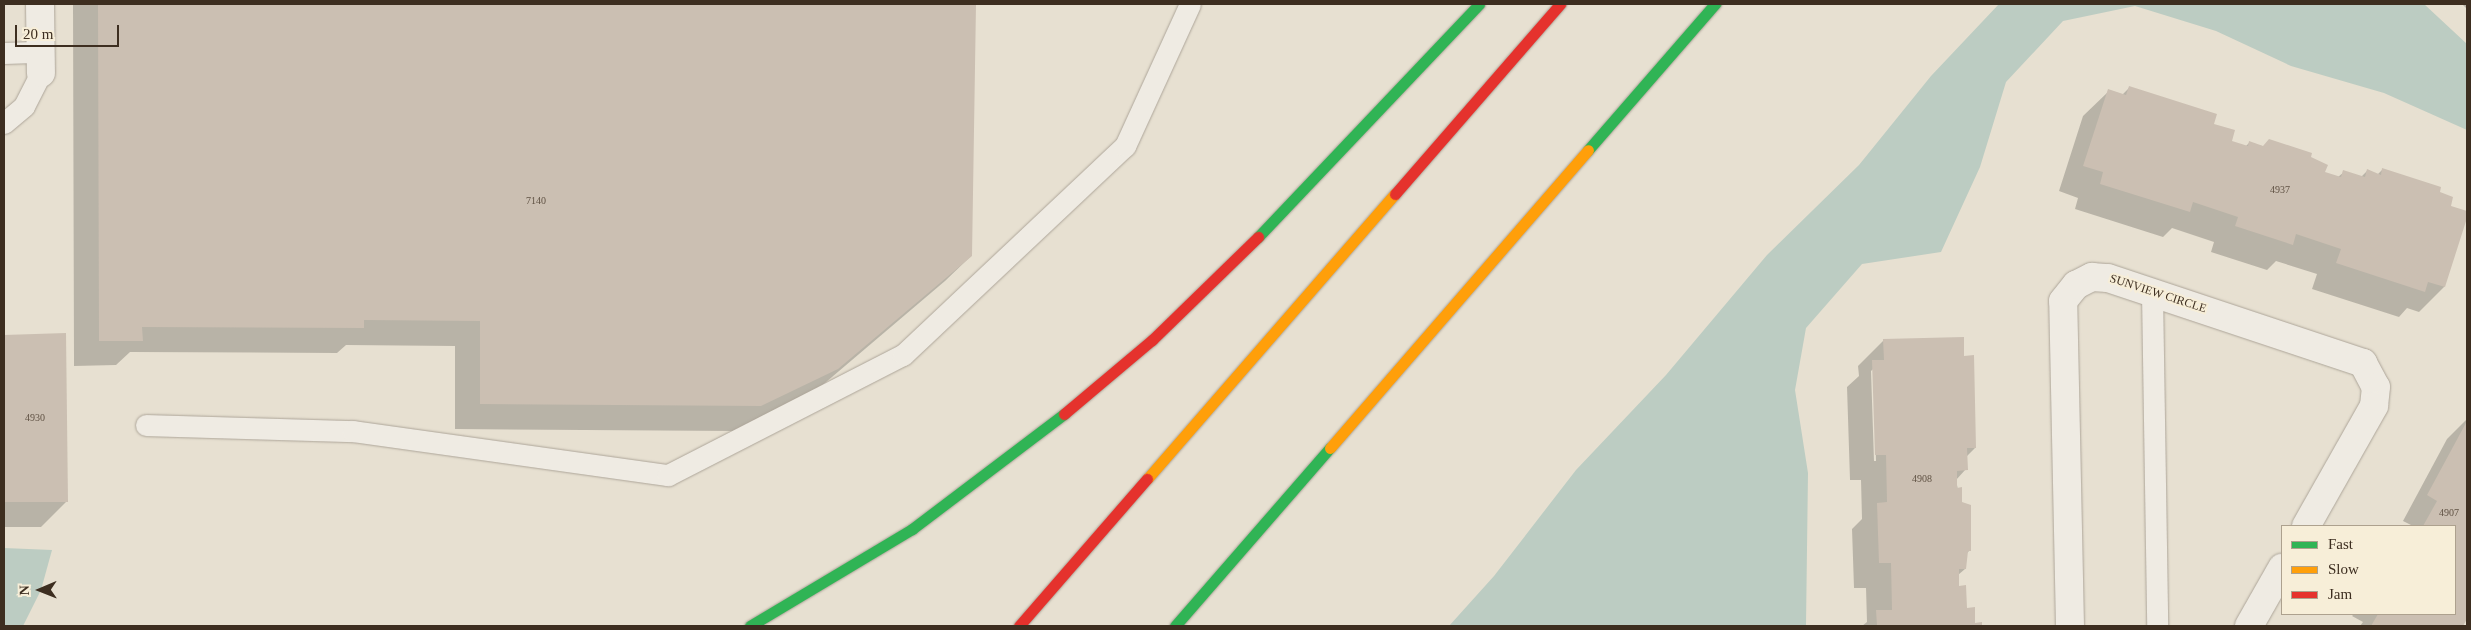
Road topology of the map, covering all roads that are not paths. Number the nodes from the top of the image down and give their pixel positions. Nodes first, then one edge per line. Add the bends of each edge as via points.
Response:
1 (40, 4) edge
2 (1190, 4) edge
3 (1480, 4) edge
4 (1560, 4) edge
5 (1715, 4) edge
6 (4, 53) edge
7 (41, 62) junction
8 (4, 124) edge
9 (2152, 292) junction
10 (146, 425) dead end
11 (2307, 525) edge
12 (2281, 570) edge
13 (750, 626) edge
14 (1018, 626) edge
15 (1175, 626) edge
16 (2070, 626) edge
17 (2157, 626) edge
18 (2249, 626) edge

1 - 7 street
2 - 10 lane via 1125,146 903,355 668,475 353,431
3 - 13 highway via 1262,232 1100,386 912,528
4 - 14 highway
5 - 15 highway
6 - 7 lane
7 - 8 lane via 24,106
9 - 11 street, SUNVIEW CIRCLE via 2353,357 2369,369 2376,387 2374,406
9 - 16 street, SUNVIEW CIRCLE via 2108,278 2092,277 2076,285 2064,301
9 - 17 lane
12 - 18 street

